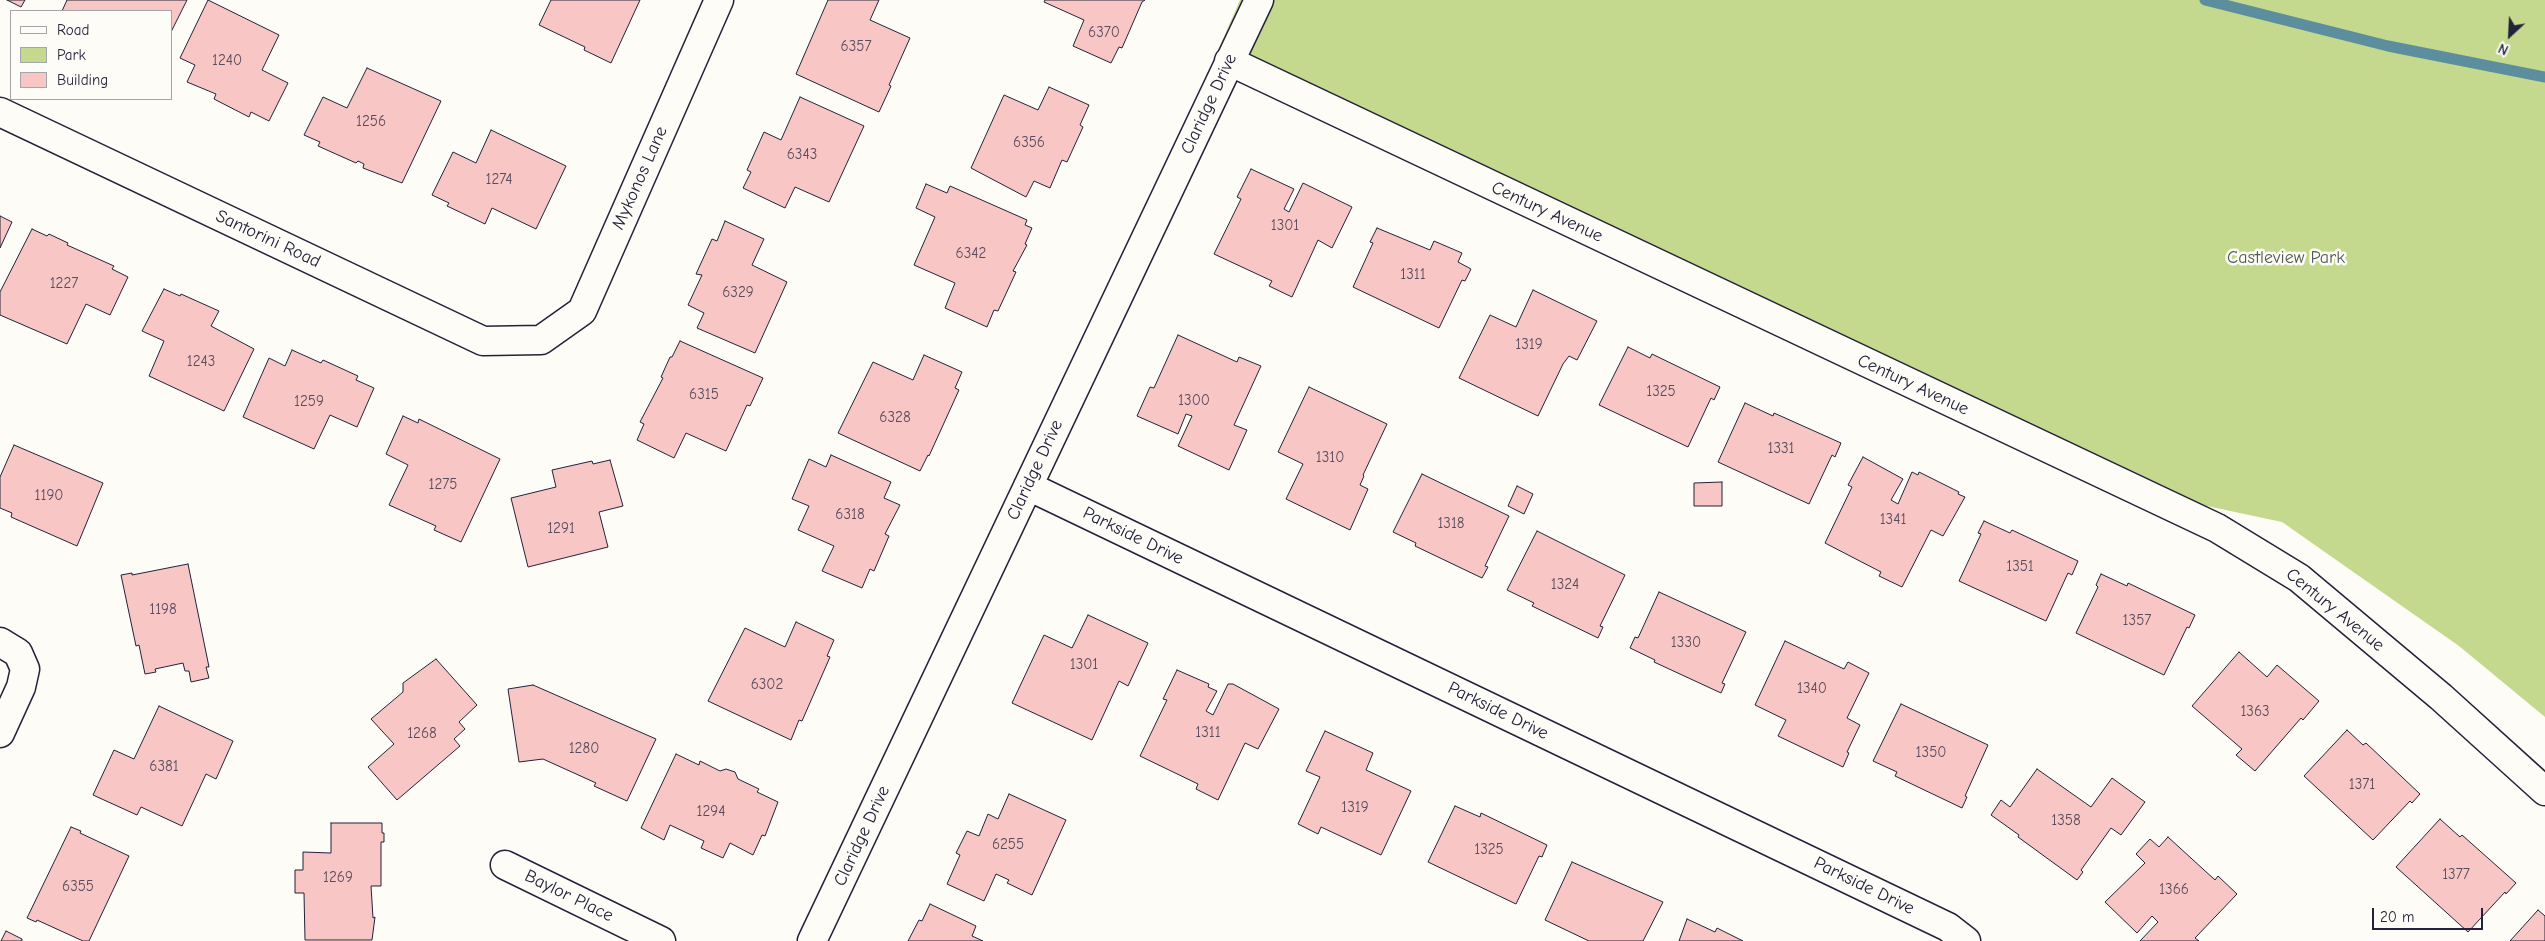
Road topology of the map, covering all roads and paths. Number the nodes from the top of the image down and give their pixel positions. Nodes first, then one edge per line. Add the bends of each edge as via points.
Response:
1 (719, 0) edge
2 (1259, 0) edge
3 (1229, 61) junction
4 (0, 112) edge
5 (541, 340) joint
6 (1028, 486) junction
7 (0, 642) edge
8 (0, 733) edge
9 (2545, 791) edge
10 (504, 865) dead end
11 (661, 941) edge
12 (812, 941) edge
13 (1966, 941) edge

1 - 5 street, Mykonos Lane via 582,311
2 - 3 street, Claridge Drive
3 - 6 street, Claridge Drive
3 - 9 street, Century Avenue via 2217,528 2299,578 2441,697
4 - 5 street, Santorini Road via 483,341
6 - 12 street, Claridge Drive
6 - 13 street, Parkside Drive via 1948,927
7 - 8 street via 14,649 23,662 24,675
10 - 11 street, Baylor Place

